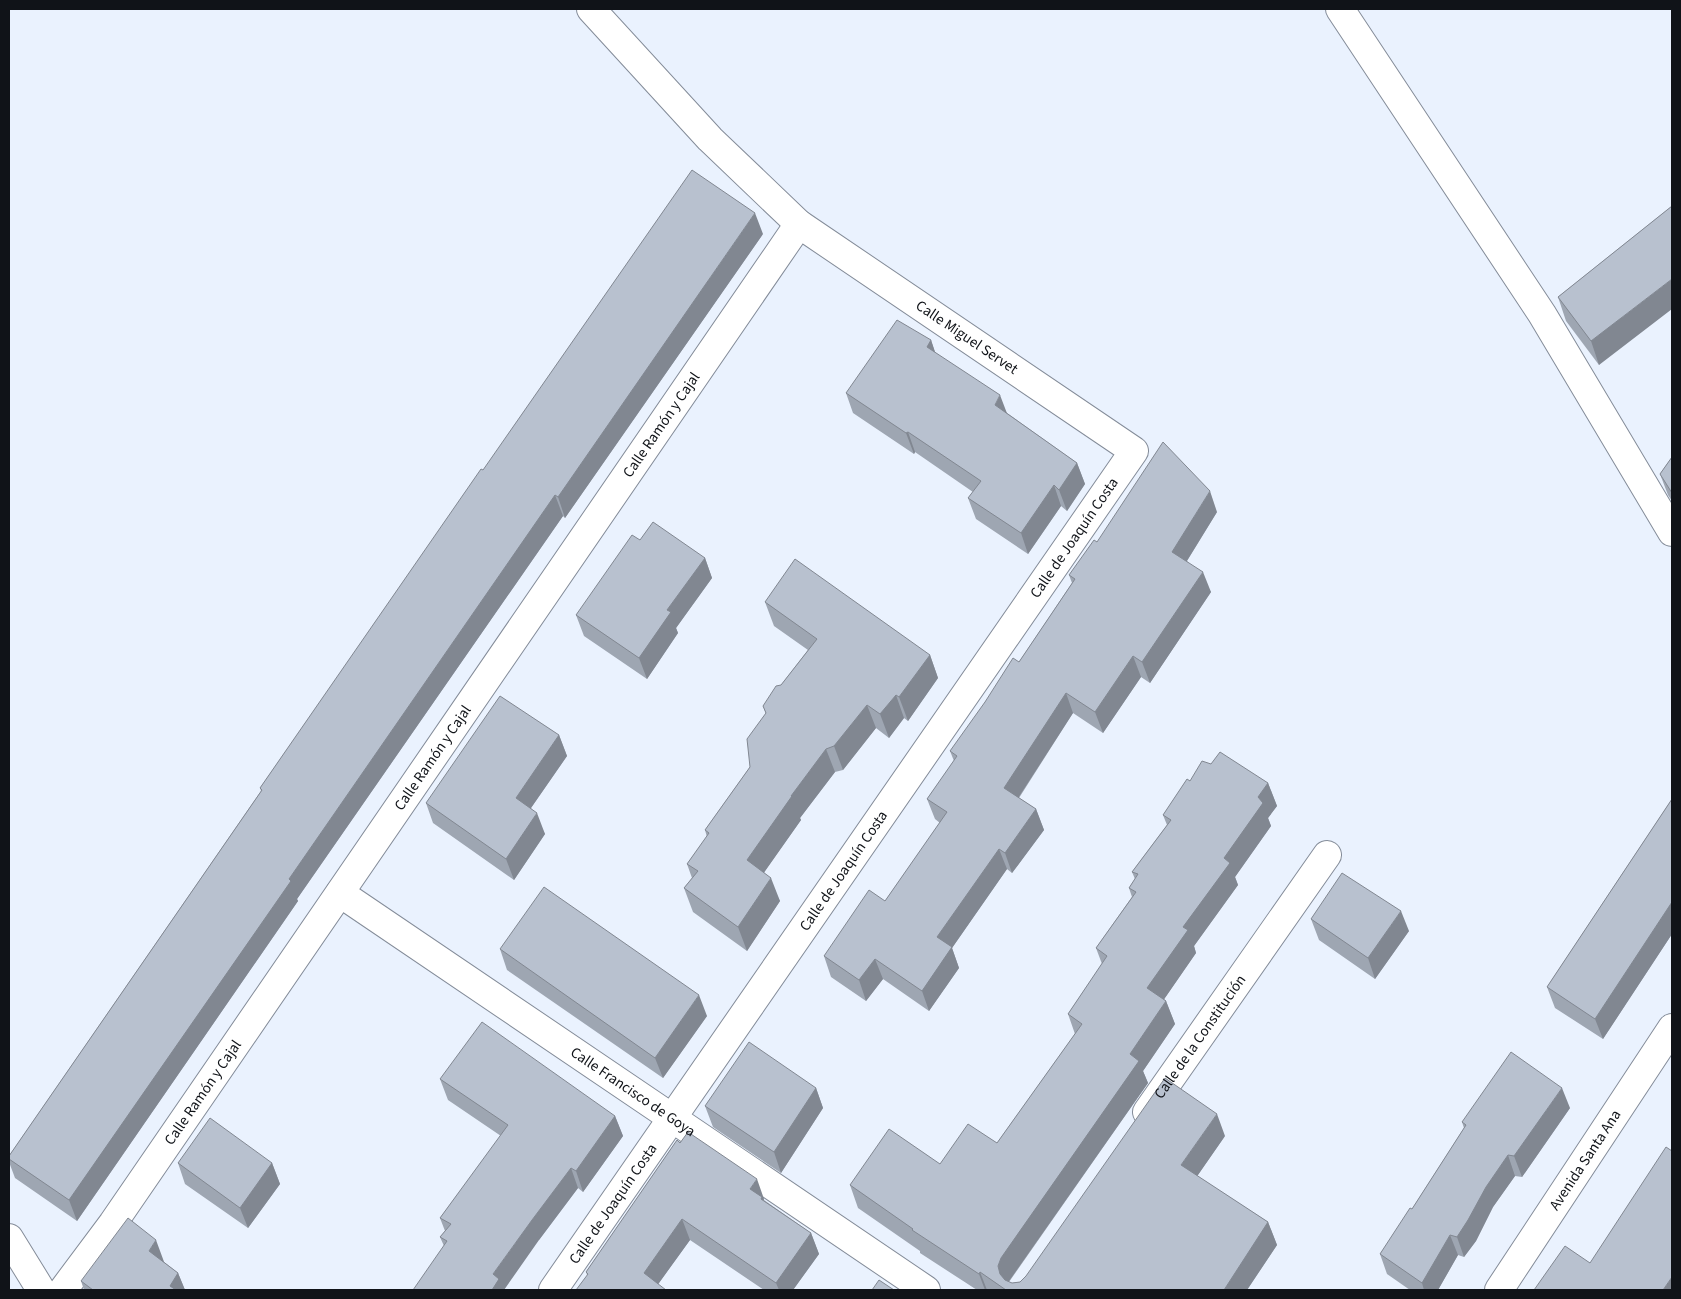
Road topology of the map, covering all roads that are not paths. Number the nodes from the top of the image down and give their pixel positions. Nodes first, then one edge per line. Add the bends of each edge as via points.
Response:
1 (591, 9) edge
2 (1340, 9) edge
3 (799, 224) junction
4 (1134, 451) joint
5 (1672, 532) edge
6 (1327, 855) dead end
7 (340, 893) junction
8 (1672, 1028) edge
9 (673, 1119) junction
10 (1135, 1129) edge
11 (9, 1238) edge
12 (41, 1290) edge
13 (63, 1290) edge
14 (553, 1290) edge
15 (926, 1290) edge
16 (1499, 1290) edge

1 - 3 street, Calle Miguel Servet via 710,139
2 - 5 street via 1550,308
3 - 4 street, Calle Miguel Servet
3 - 7 street, Calle Ramón y Cajal
4 - 9 street, Calle de Joaquín Costa
6 - 10 street, Calle de la Constitución
7 - 9 street, Calle Francisco de Goya
7 - 13 street, Calle Ramón y Cajal via 119,1215
8 - 16 street, Avenida Santa Ana
9 - 14 street, Calle de Joaquín Costa
9 - 15 street, Calle Francisco de Goya
11 - 12 street

